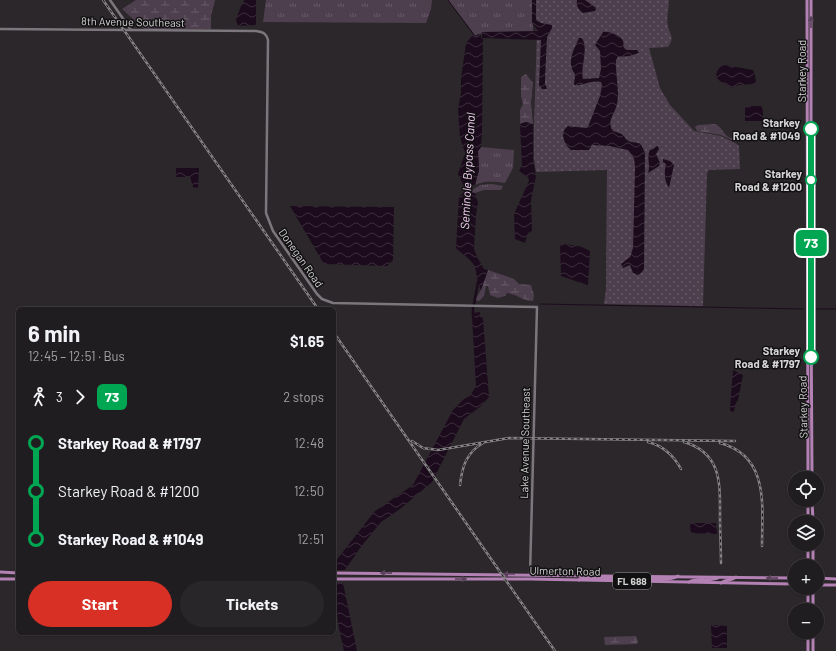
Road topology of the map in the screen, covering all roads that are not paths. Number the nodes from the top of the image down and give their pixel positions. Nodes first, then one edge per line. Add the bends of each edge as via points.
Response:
1 (110, 0) edge
2 (807, 0) edge
3 (811, 0) edge
4 (0, 29) edge
5 (131, 30) junction
6 (265, 34) joint
7 (537, 307) joint
8 (808, 471) edge
9 (812, 471) edge
10 (0, 572) edge
11 (16, 573) edge
12 (336, 573) edge
13 (530, 574) junction
14 (618, 576) junction
15 (678, 576) junction
16 (720, 577) junction
17 (736, 577) junction
18 (788, 578) edge
19 (824, 578) edge
20 (0, 579) edge
21 (16, 579) edge
22 (336, 579) edge
23 (530, 579) junction
24 (836, 579) edge
25 (579, 580) junction
26 (646, 581) junction
27 (688, 582) junction
28 (721, 583) junction
29 (788, 584) edge
30 (824, 585) edge
31 (836, 585) edge
32 (808, 639) edge
33 (813, 639) edge
34 (808, 646) junction
35 (808, 651) edge
36 (812, 651) edge

1 - 5 street
2 - 8 main road, Starkey Road
9 -> 3 main road, Starkey Road
4 - 5 street, 8th Avenue Southeast
5 - 6 street, 8th Avenue Southeast via 256,31
6 - 7 street, Donegan Road via 268,40 266,213 273,231 317,294 333,303
7 - 13 street, Lake Avenue Southeast
10 - 11 main road
13 -> 12 main road, Ulmerton Road / FL 688
13 - 14 main road, Ulmerton Road / FL 688
13 - 23 street, Lake Avenue Southeast
14 - 15 main road, Ulmerton Road / FL 688
14 - 25 main road
15 - 16 main road, Ulmerton Road / FL 688
15 - 26 main road via 673,579
16 - 17 main road, Ulmerton Road / FL 688
16 - 27 main road via 714,580
18 -> 17 main road, Ulmerton Road / FL 688
17 - 28 main road
19 - 24 main road
20 - 21 main road
22 -> 23 main road, Ulmerton Road / FL 688
23 - 25 main road, Ulmerton Road / FL 688
25 - 26 main road, Ulmerton Road / FL 688
26 - 27 main road, Ulmerton Road / FL 688
27 - 28 main road, Ulmerton Road / FL 688
28 - 29 main road, Ulmerton Road / FL 688
30 - 31 main road
32 - 34 main road
33 - 36 main road
34 - 35 main road
34 - 36 main road

